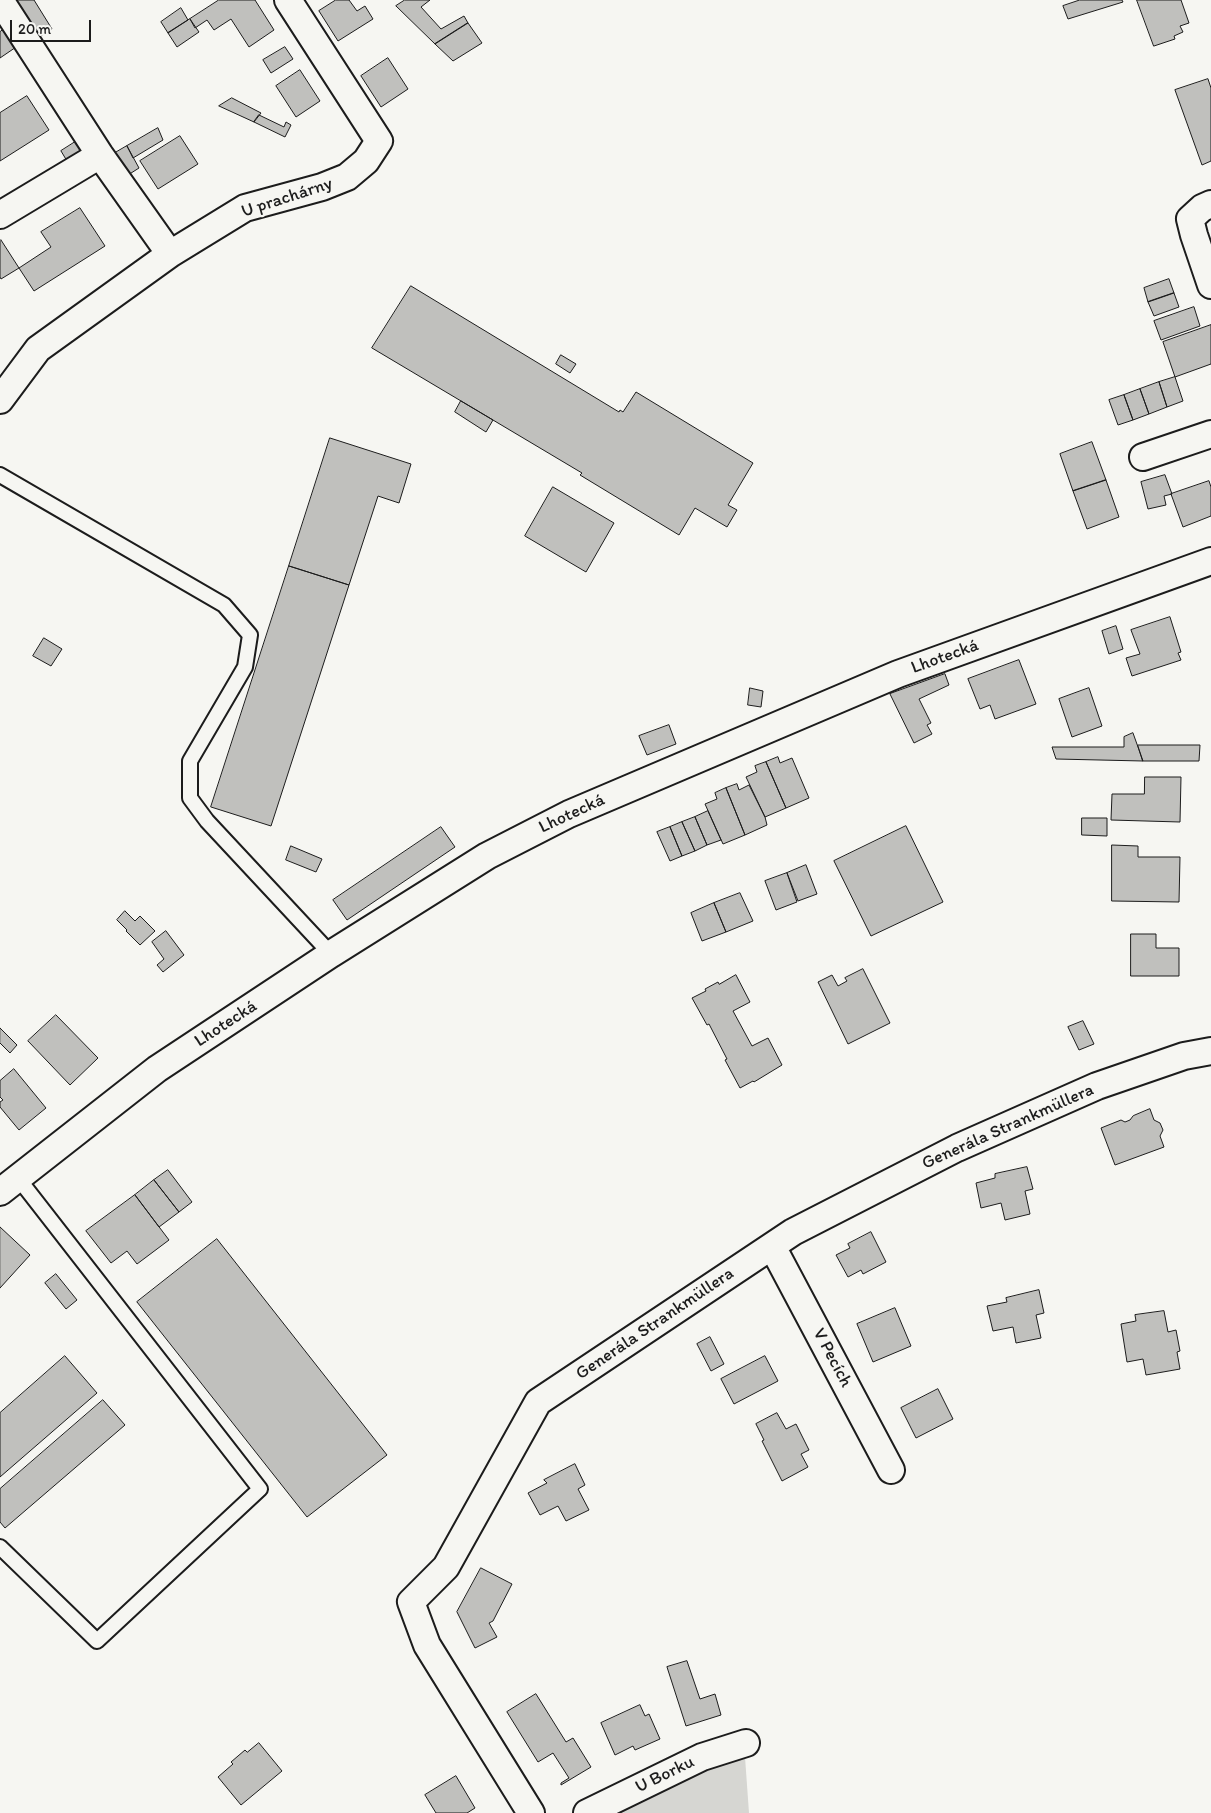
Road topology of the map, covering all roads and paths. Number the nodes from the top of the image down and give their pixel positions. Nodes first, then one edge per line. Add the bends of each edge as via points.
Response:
1 (0, 0) edge
2 (288, 0) edge
3 (100, 155) junction
4 (1211, 204) edge
5 (0, 215) edge
6 (170, 254) junction
7 (1211, 285) edge
8 (0, 400) edge
9 (1211, 434) edge
10 (1143, 457) dead end
11 (0, 475) edge
12 (1211, 561) edge
13 (332, 954) junction
14 (1211, 1051) edge
15 (9, 1185) edge
16 (772, 1246) junction
17 (891, 1470) dead end
18 (0, 1547) edge
19 (746, 1744) dead end
20 (531, 1813) edge
21 (587, 1813) edge

1 - 3 street
2 - 6 street, U prachárny via 379,141 366,160 347,177 245,208
3 - 5 street
3 - 6 street
4 - 7 street via 1190,219
6 - 8 street, U prachárny via 38,349
9 - 10 street
11 - 13 lane via 224,606 250,636 245,667 190,761 190,798 207,821
12 - 13 street, Lhotecká via 898,674 569,814 487,856
13 - 15 street, Lhotecká via 157,1069
14 - 16 street, Generála Strankmüllera via 1184,1056 1096,1086 957,1148 793,1232
15 - 18 lane via 260,1489 97,1641
16 - 17 street, V Pecích
16 - 20 street, Generála Strankmüllera via 538,1402 446,1567 411,1602 427,1646
19 - 21 street, U Borku via 702,1757

